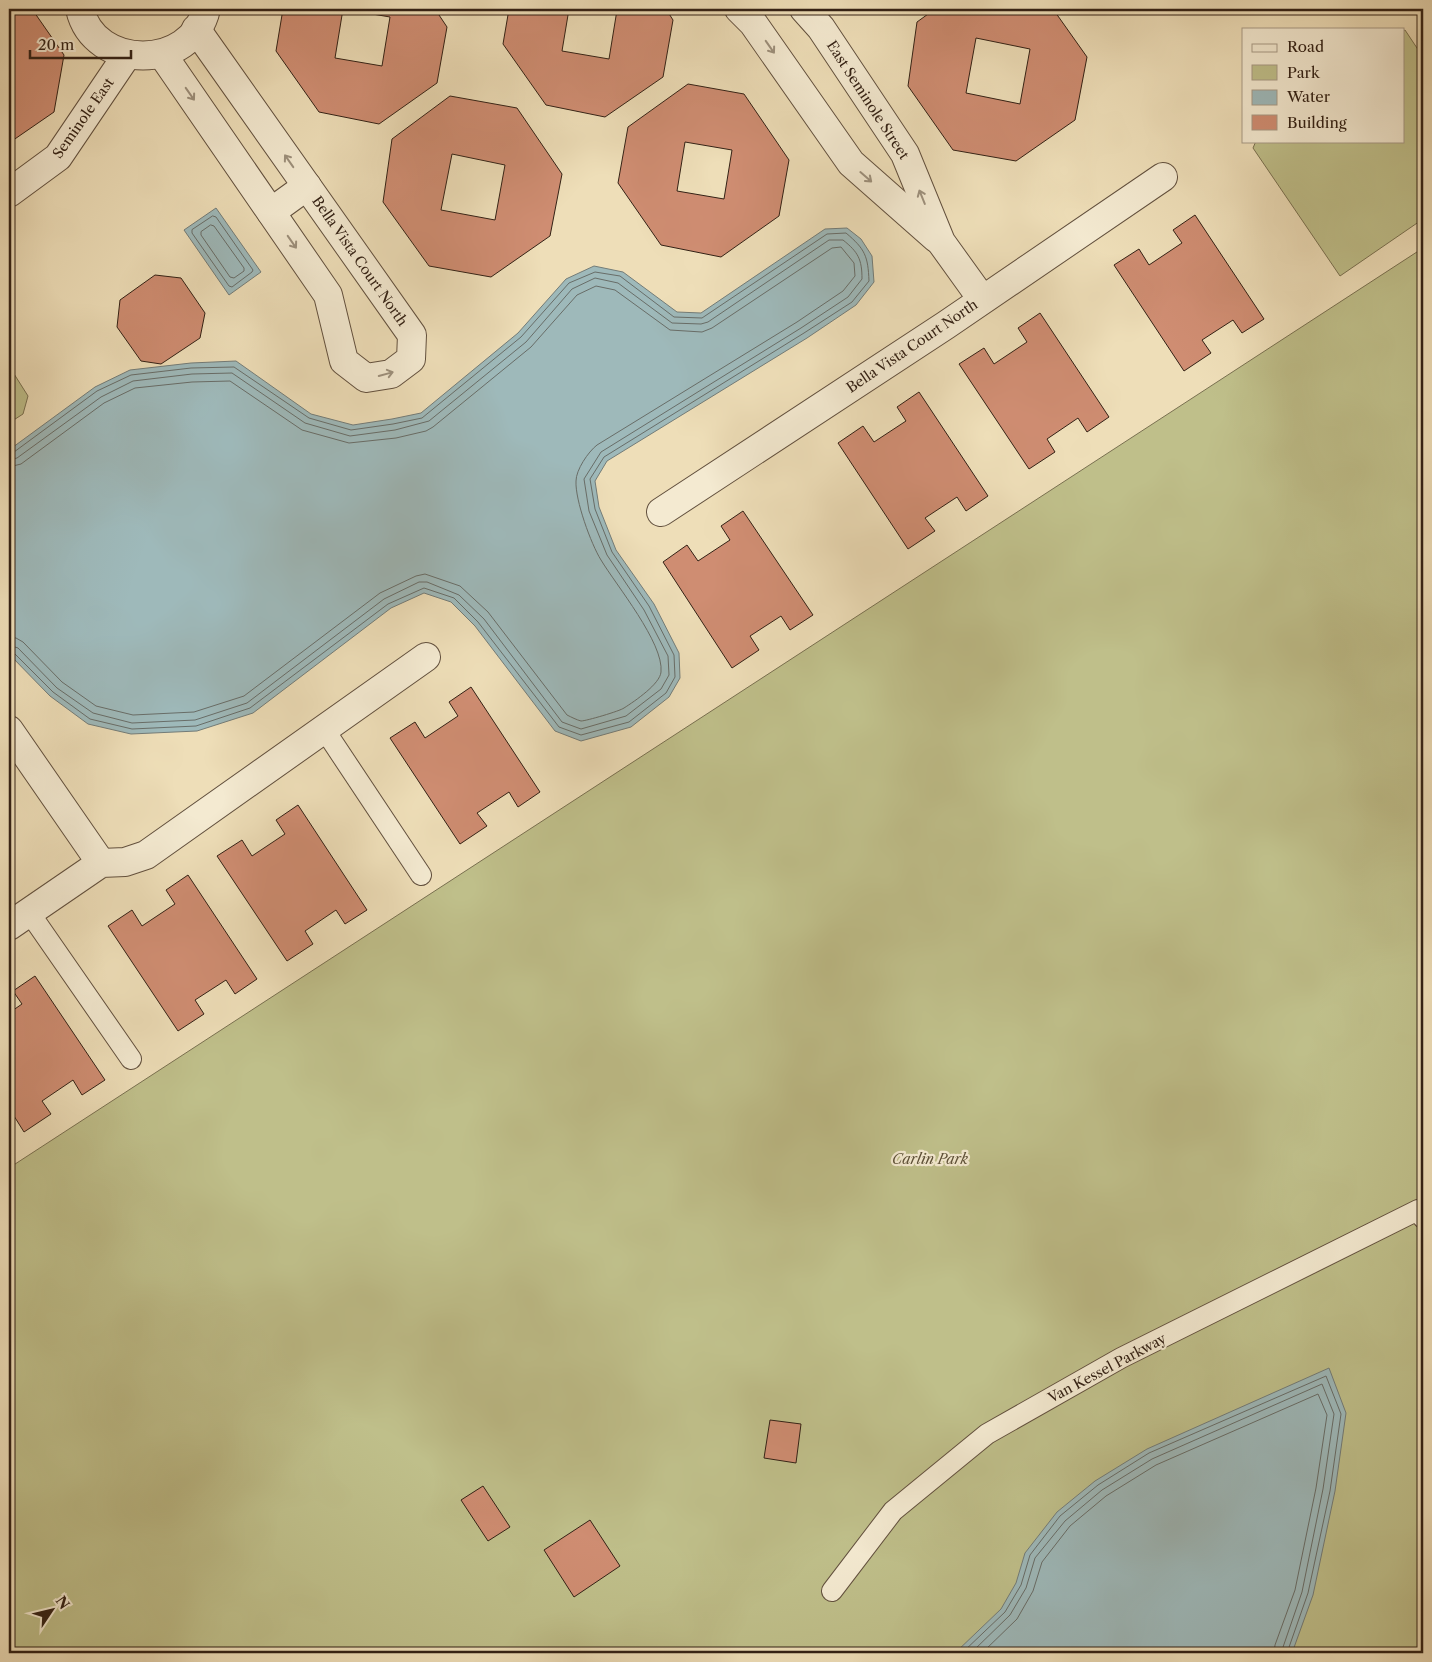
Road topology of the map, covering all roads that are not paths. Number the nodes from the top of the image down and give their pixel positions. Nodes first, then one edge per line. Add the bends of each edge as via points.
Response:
1 (80, 9) edge
2 (739, 9) edge
3 (804, 9) edge
4 (203, 15) edge
5 (162, 54) junction
6 (127, 55) junction
7 (1163, 178) dead end
8 (307, 186) junction
9 (9, 193) edge
10 (271, 212) junction
11 (941, 242) junction
12 (982, 299) junction
13 (661, 512) dead end
14 (426, 657) dead end
15 (324, 729) junction
16 (9, 730) edge
17 (101, 863) junction
18 (421, 875) dead end
19 (19, 919) edge
20 (131, 1059) dead end
21 (1423, 1218) edge
22 (832, 1591) dead end

1 - 6 street via 92,33 108,47
2 -> 11 street via 753,23 851,163
11 -> 3 street, East Seminole Street via 905,154
4 - 5 street via 181,44
8 -> 4 street, Bella Vista Court North
5 - 6 street via 145,57
5 -> 10 street, Bella Vista Court North
6 - 9 street, Seminole East via 58,157
7 - 12 street, Bella Vista Court North
8 - 10 street
10 -> 8 street, Bella Vista Court North via 328,295 344,360 366,378 391,374 411,359 412,335
11 - 12 street, East Seminole Street
12 - 13 street, Bella Vista Court North
14 - 15 street
15 - 17 street via 146,855 125,862
15 - 18 lane
16 - 17 street
17 - 19 street
19 - 20 lane
21 - 22 lane, Van Kessel Parkway via 1418,1210 1121,1358 987,1434 894,1511

